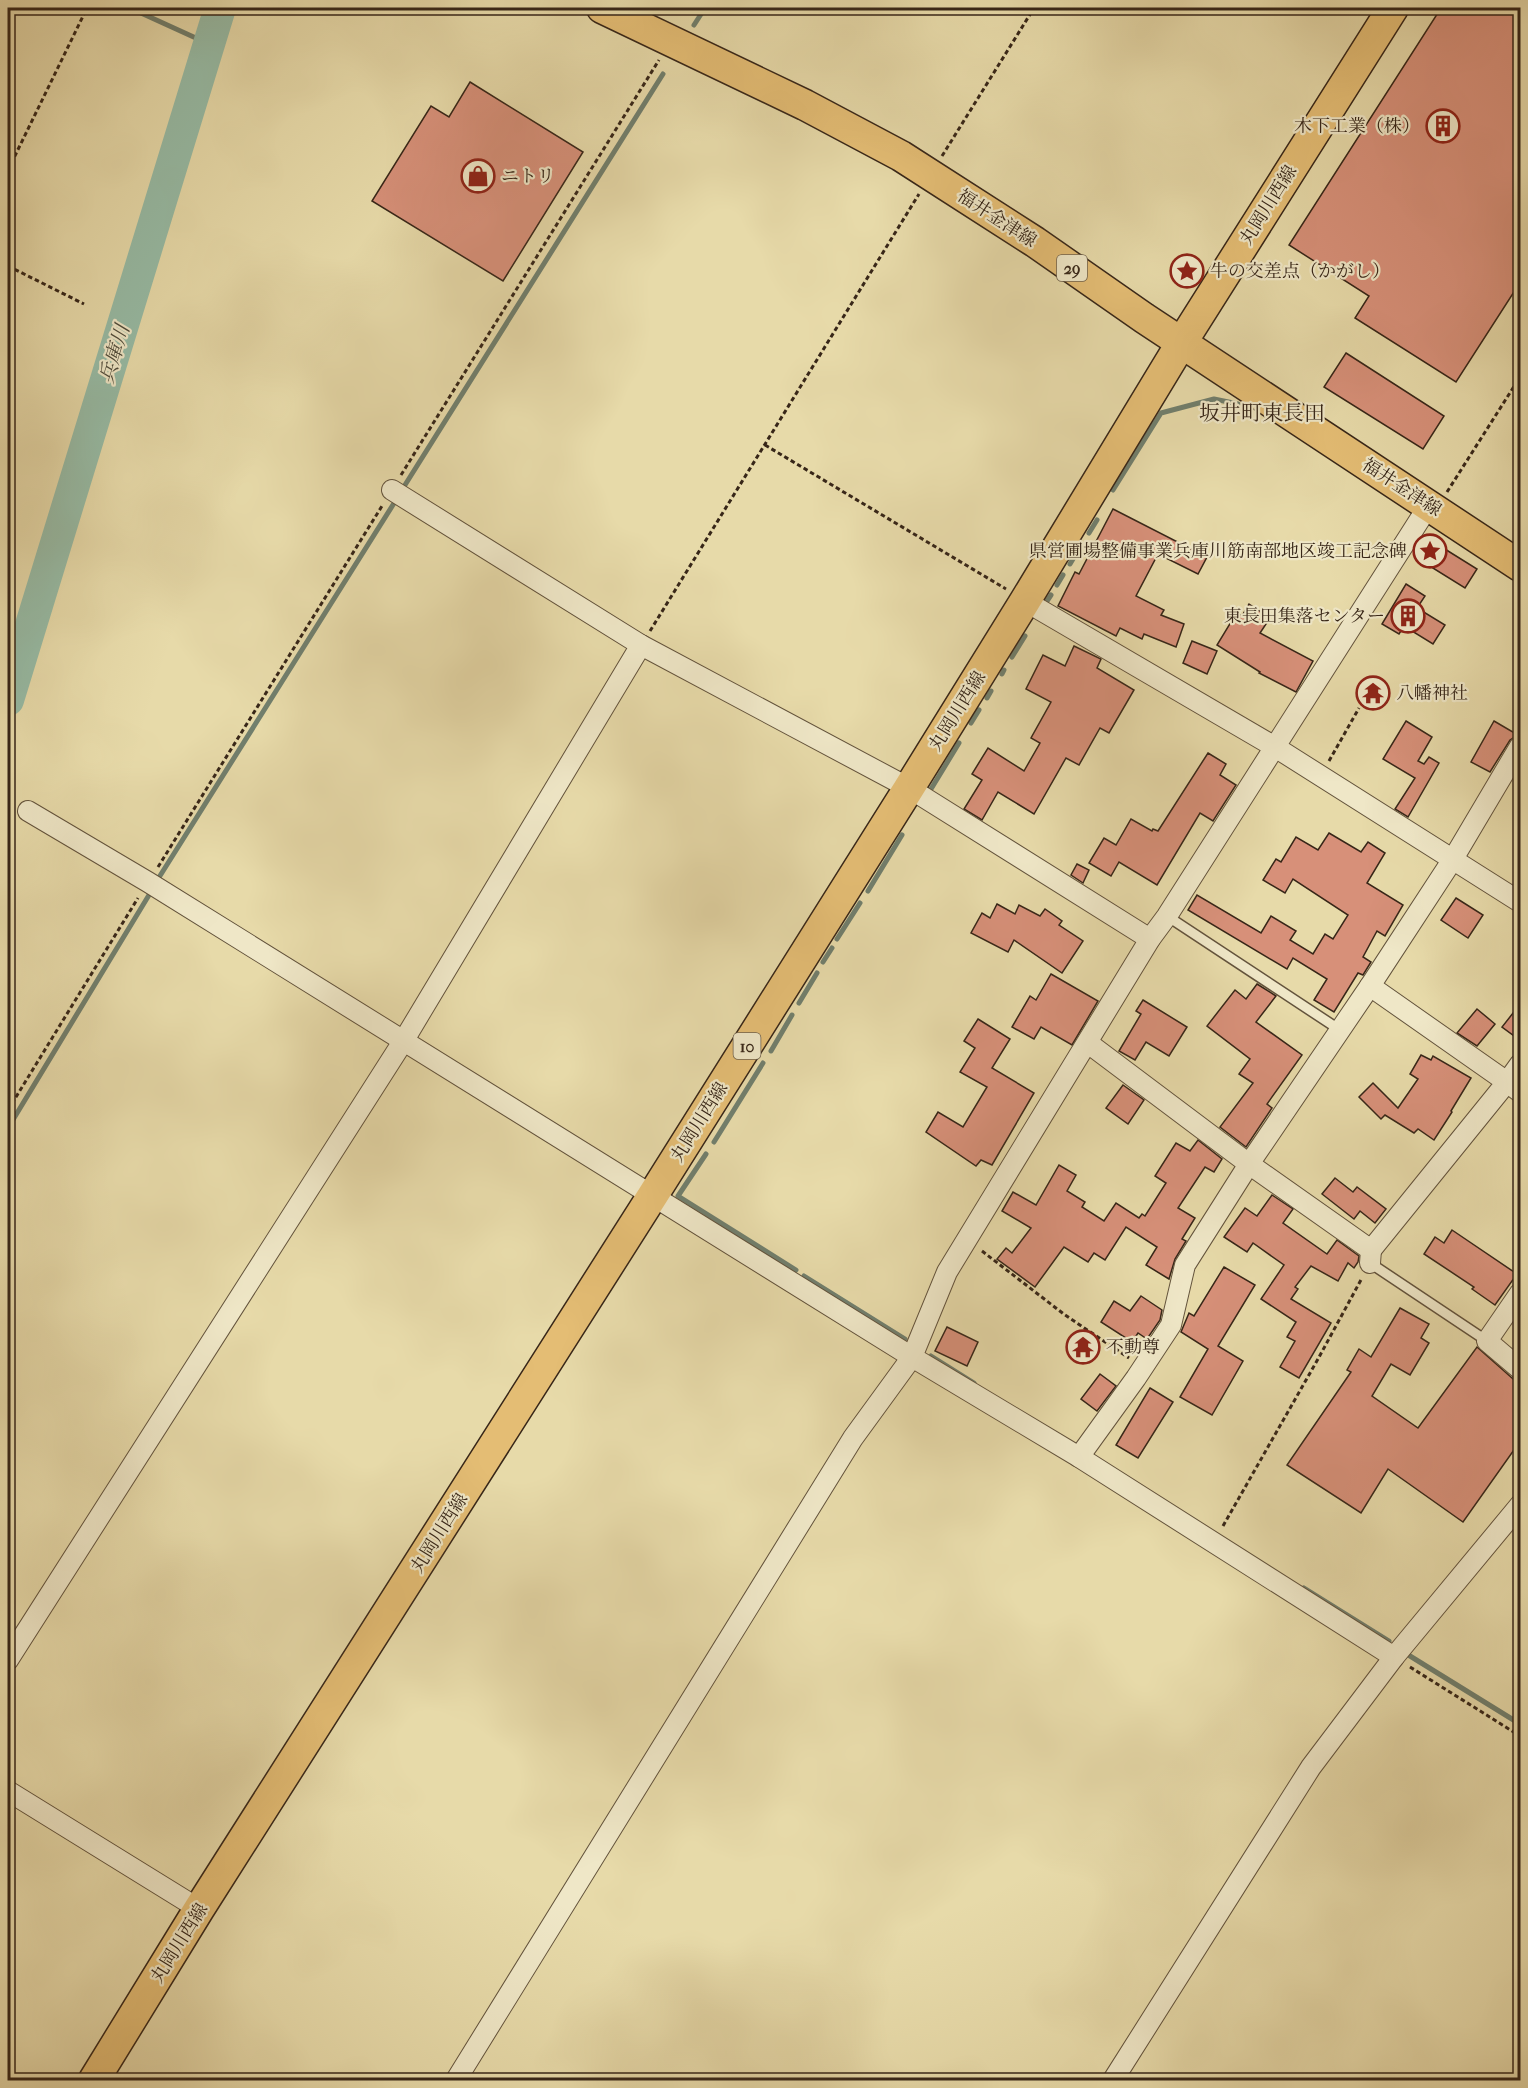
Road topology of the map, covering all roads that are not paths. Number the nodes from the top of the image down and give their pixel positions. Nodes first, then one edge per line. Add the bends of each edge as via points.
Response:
1 (602, 8) edge
2 (1393, 8) edge
3 (1182, 342) junction
4 (392, 490) road end
5 (1429, 505) junction
6 (1521, 566) edge
7 (1025, 601) junction
8 (641, 645) junction
9 (1521, 746) edge
10 (1275, 747) junction
11 (909, 788) junction
12 (28, 811) dead end
13 (1453, 860) junction
14 (1521, 902) edge
15 (1167, 916) junction
16 (1150, 939) junction
17 (1370, 986) junction
18 (1340, 1030) junction
19 (404, 1040) junction
20 (1088, 1043) junction
21 (1521, 1064) edge
22 (1514, 1087) edge
23 (1249, 1164) junction
24 (653, 1195) junction
25 (1371, 1257) junction
26 (1521, 1293) edge
27 (1487, 1341) junction
28 (912, 1357) junction
29 (1521, 1369) edge
30 (1079, 1457) junction
31 (1521, 1505) edge
32 (1394, 1657) junction
33 (8, 1660) edge
34 (8, 1791) edge
35 (199, 1909) junction
36 (94, 2080) edge
37 (456, 2080) edge
38 (1113, 2080) edge

1 - 3 main road, 福井金津線 / 29 via 861,134 1035,242
2 - 3 main road, 丸岡川西線 / 10
3 - 5 main road, 福井金津線 / 29
3 - 7 main road, 丸岡川西線 / 10
4 - 8 street
5 - 6 main road, 福井金津線 / 29
5 - 10 street
7 - 10 street
7 - 11 main road, 丸岡川西線 / 10
8 - 11 street
8 - 19 street
9 - 13 street
10 - 13 street
10 - 15 street
11 - 16 street
11 - 24 main road, 丸岡川西線 / 10
12 - 19 street
13 - 14 street
13 - 17 street
15 - 16 street
15 - 18 lane
16 - 20 street
17 - 18 street
17 - 22 street
18 - 23 street
19 - 24 street
19 - 33 street
20 - 23 street
20 - 28 street via 947,1272
21 - 22 street
22 - 25 street
23 - 25 street
23 - 30 street via 1185,1265 1171,1324
24 - 28 street
24 - 35 main road, 丸岡川西線 / 10
25 - 27 lane
26 - 27 street
27 - 29 street
28 - 30 street
28 - 37 street via 853,1437
30 - 32 street
31 - 32 street
32 - 38 street via 1311,1767
34 - 35 street
35 - 36 main road, 丸岡川西線 / 10

